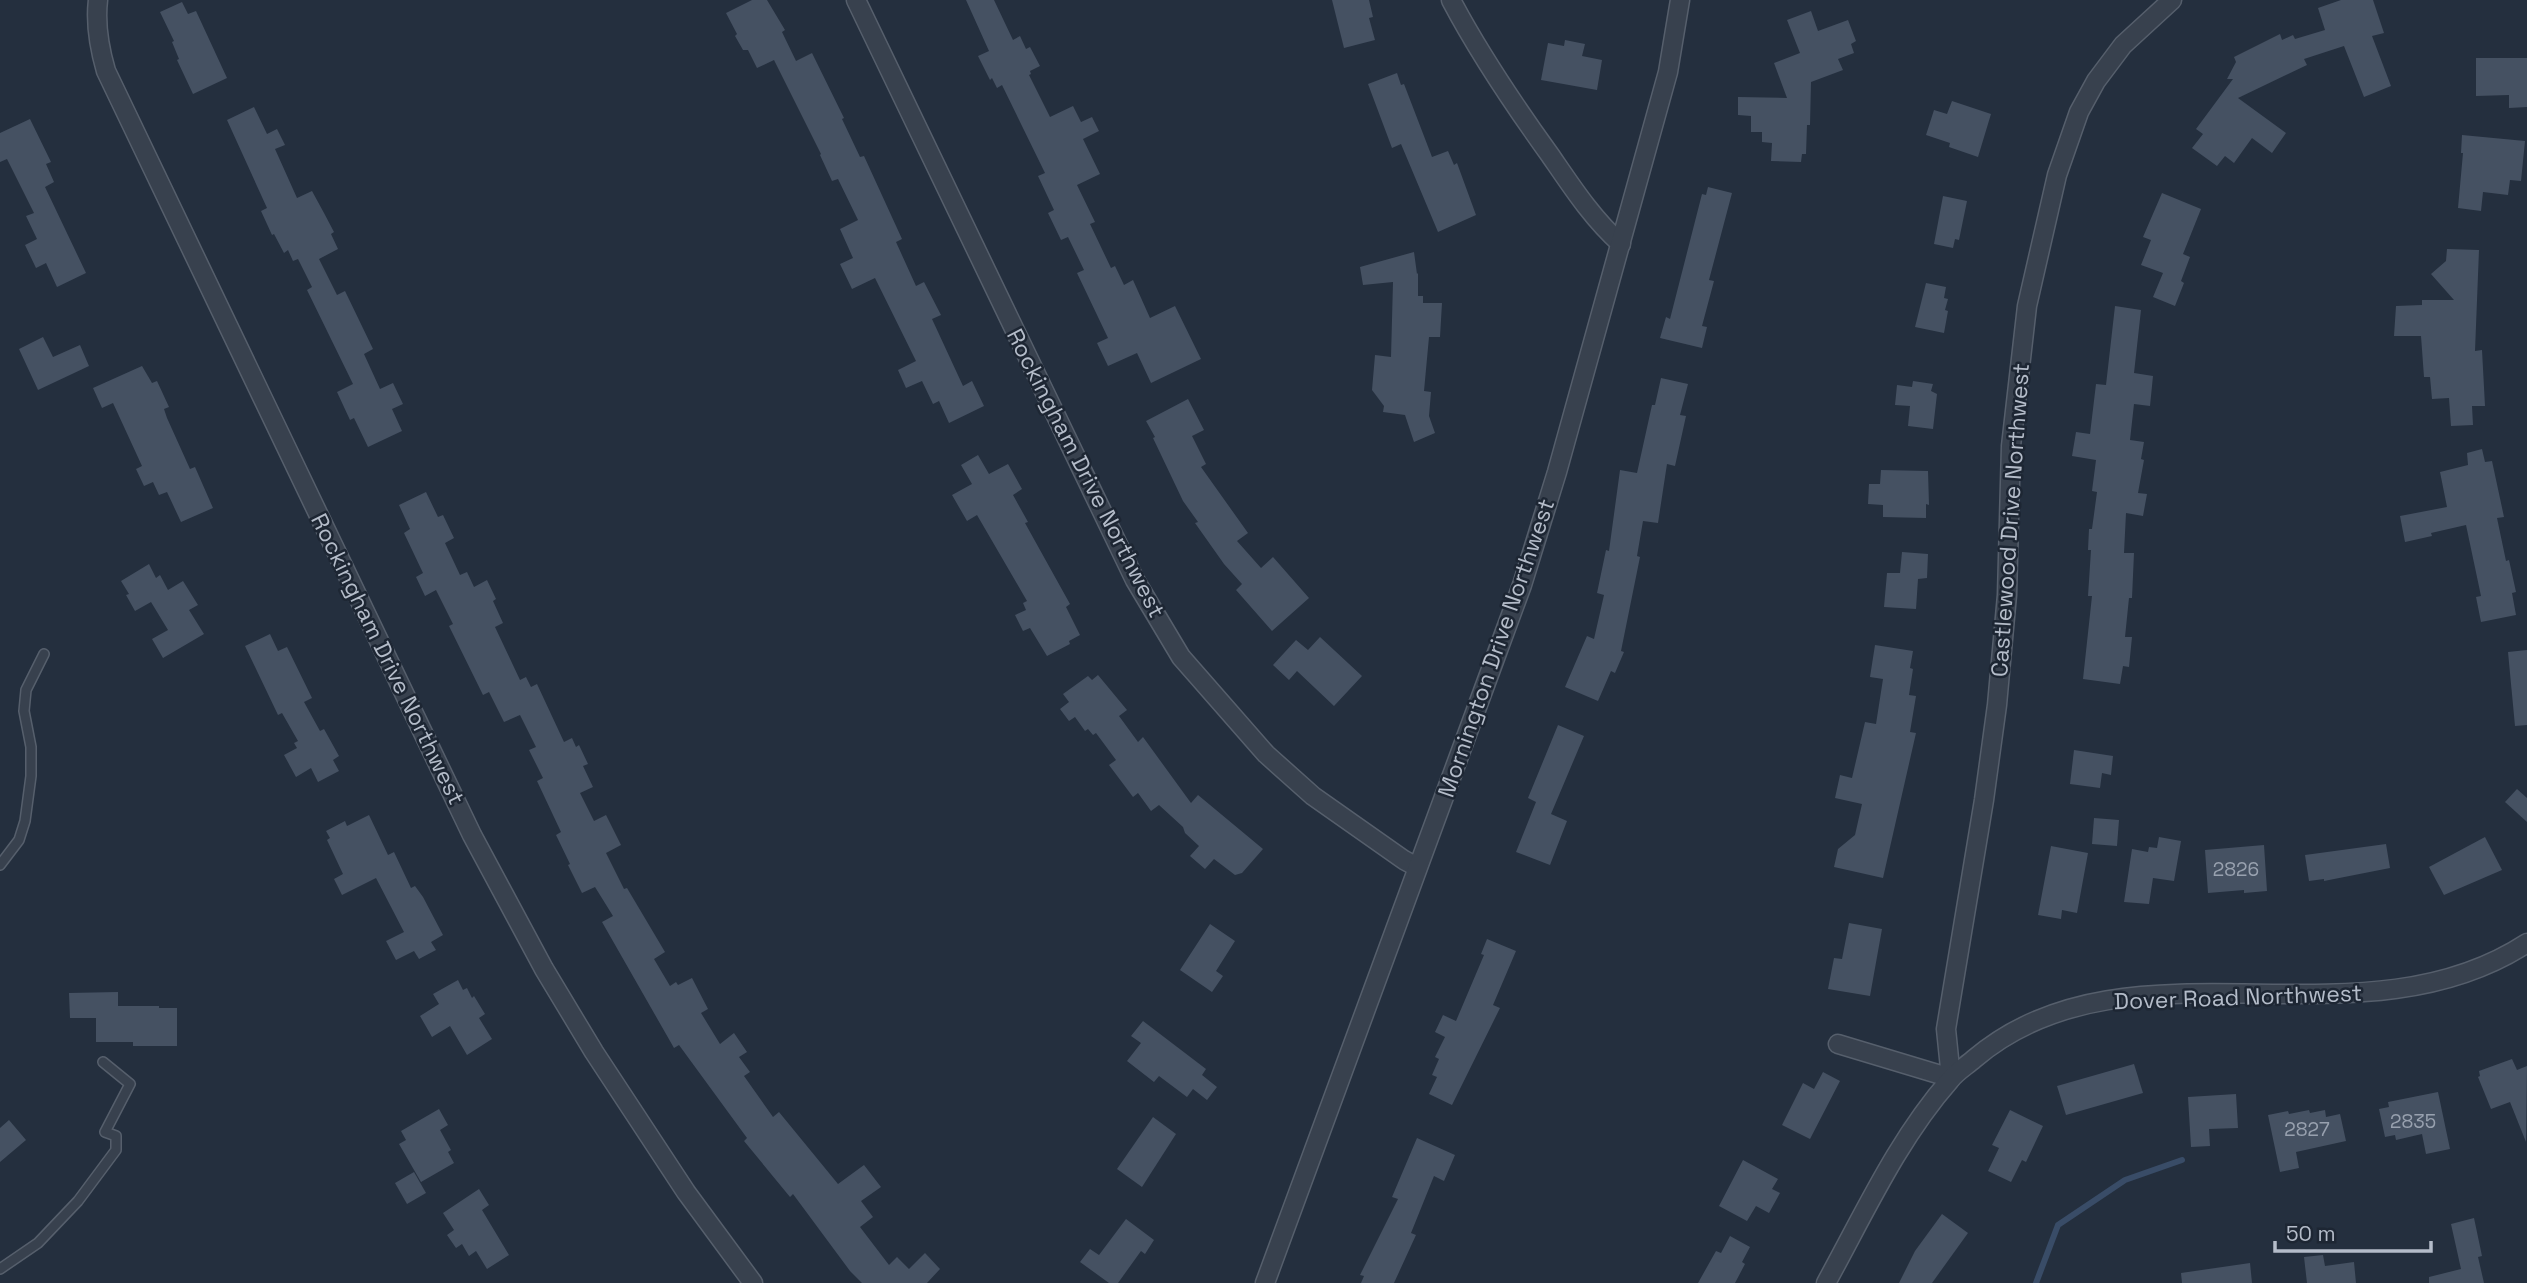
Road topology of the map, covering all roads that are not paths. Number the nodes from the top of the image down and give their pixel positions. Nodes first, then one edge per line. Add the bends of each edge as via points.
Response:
1 (98, 0) edge
2 (856, 0) edge
3 (1451, 0) edge
4 (1680, 0) edge
5 (2172, 0) edge
6 (1621, 244) junction
7 (44, 654) dead end
8 (0, 865) edge
9 (1418, 867) junction
10 (2527, 943) edge
11 (1838, 1044) dead end
12 (103, 1062) dead end
13 (1951, 1078) junction
14 (0, 1269) edge
15 (753, 1283) edge
16 (1265, 1283) edge
17 (1826, 1283) edge

1 - 15 street, Rockingham Drive Northwest via 99,44 106,71 472,835 594,1052 686,1192
2 - 9 street, Rockingham Drive Northwest via 1135,580 1181,657 1266,754 1313,796
3 - 6 street via 1501,86 1599,224
4 - 6 street, Mornington Drive Northwest via 1668,72
5 - 13 street, Castlewood Drive Northwest via 2123,45 2079,112 2049,208 2027,306 2011,446 2007,595 1997,705 1945,1029
6 - 9 street, Mornington Drive Northwest via 1522,585
7 - 8 lane via 26,690 31,776 26,821
9 - 16 street, Mornington Drive Northwest
10 - 13 street, Dover Road Northwest via 2468,972 2423,986 2376,993 2095,1001 2025,1024 1993,1042
11 - 13 street
12 - 14 lane via 130,1084 105,1132 116,1136 116,1150 78,1201 38,1243
13 - 17 street, Dover Road Northwest via 1909,1132

